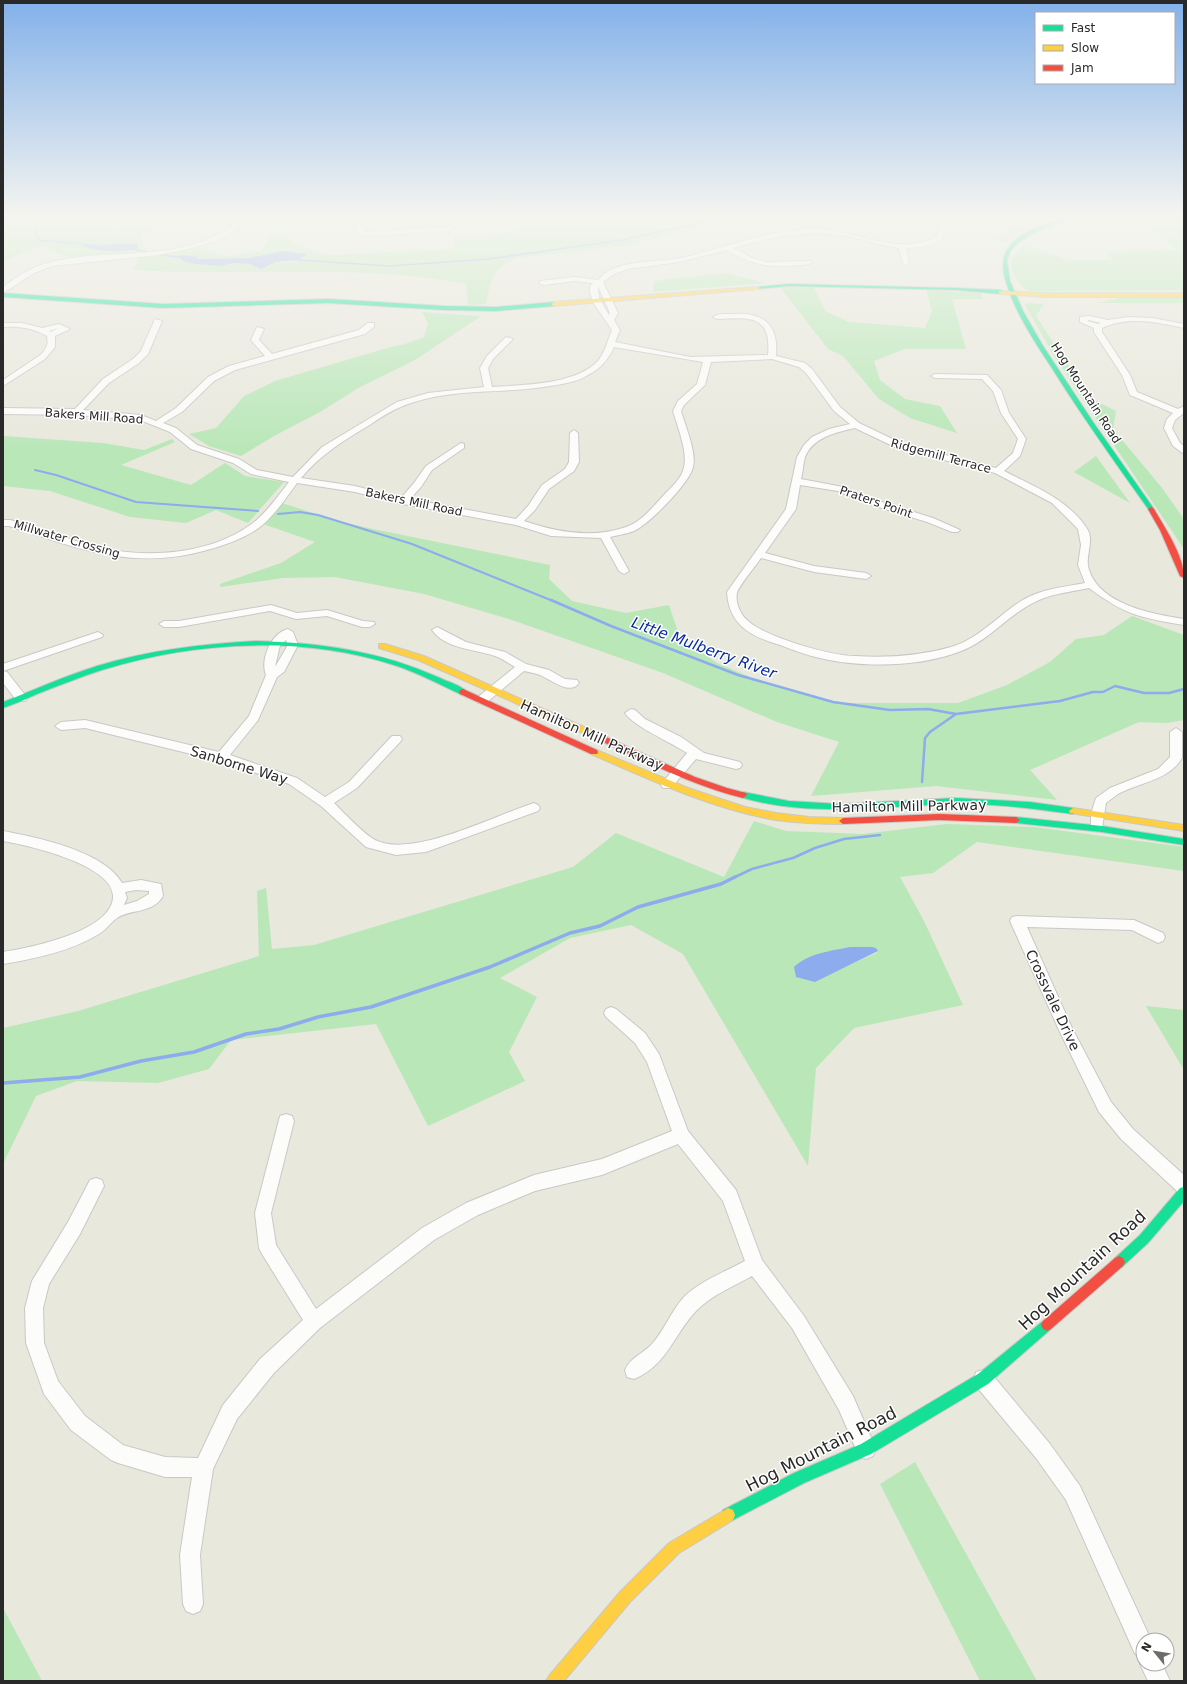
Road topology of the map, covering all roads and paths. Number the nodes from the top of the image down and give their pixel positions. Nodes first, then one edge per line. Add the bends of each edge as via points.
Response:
1 (593, 293) edge
2 (605, 293) edge
3 (698, 293) edge
4 (997, 293) edge
5 (1013, 294) junction
6 (3, 295) edge
7 (1184, 295) edge
8 (609, 300) junction
9 (596, 302) junction
10 (717, 317) dead end
11 (1184, 317) edge
12 (611, 319) junction
13 (158, 321) dead end
14 (1106, 322) junction
15 (1171, 322) junction
16 (3, 325) edge
17 (371, 325) dead end
18 (1184, 326) edge
19 (1098, 327) junction
20 (260, 329) dead end
21 (42, 330) junction
22 (51, 335) junction
23 (509, 339) dead end
24 (611, 344) junction
25 (270, 356) junction
26 (772, 357) junction
27 (706, 360) junction
28 (935, 376) dead end
29 (3, 384) edge
30 (488, 389) junction
31 (1181, 410) edge
32 (3, 411) edge
33 (77, 412) junction
34 (158, 423) junction
35 (856, 425) junction
36 (574, 433) dead end
37 (462, 446) dead end
38 (1184, 451) edge
39 (998, 472) junction
40 (295, 479) junction
41 (796, 481) junction
42 (403, 501) junction
43 (3, 522) edge
44 (518, 522) junction
45 (955, 530) dead end
46 (604, 535) junction
47 (758, 554) junction
48 (624, 571) dead end
49 (866, 576) dead end
50 (1184, 576) edge
51 (1091, 585) junction
52 (1131, 611) junction
53 (1184, 613) edge
54 (296, 616) junction
55 (1184, 622) edge
56 (164, 624) dead end
57 (370, 624) dead end
58 (437, 630) dead end
59 (273, 632) dead end
60 (288, 632) junction
61 (302, 634) dead end
62 (98, 635) dead end
63 (276, 644) junction
64 (293, 645) junction
65 (374, 645) dead end
66 (522, 667) junction
67 (3, 668) edge
68 (3, 675) edge
69 (272, 675) junction
70 (573, 683) dead end
71 (12, 688) edge
72 (493, 690) junction
73 (21, 698) junction
74 (482, 700) junction
75 (3, 705) edge
76 (631, 713) dead end
77 (61, 726) dead end
78 (1176, 732) dead end
79 (396, 739) dead end
80 (694, 753) junction
81 (222, 757) junction
82 (736, 765) dead end
83 (678, 772) junction
84 (667, 784) junction
85 (326, 803) junction
86 (534, 808) dead end
87 (1097, 814) junction
88 (1184, 828) edge
89 (1098, 829) junction
90 (3, 836) edge
91 (1184, 842) edge
92 (117, 889) junction
93 (114, 913) junction
94 (1158, 937) dead end
95 (3, 958) edge
96 (612, 1013) dead end
97 (286, 1121) dead end
98 (681, 1135) junction
99 (96, 1186) dead end
100 (1184, 1186) edge
101 (1184, 1192) edge
102 (755, 1265) junction
103 (314, 1322) junction
104 (634, 1370) dead end
105 (983, 1379) junction
106 (866, 1449) junction
107 (203, 1468) junction
108 (193, 1604) dead end
109 (1137, 1632) edge
110 (554, 1681) edge

1 - 9 street
2 - 8 street
3 - 8 street
4 - 5 street
5 - 7 street
5 - 50 street, Hog Mountain Road via 1055,368 1160,524
6 - 9 street via 183,306 308,301 496,309
8 - 9 street
8 - 12 street via 614,313
9 - 12 street
10 - 26 street via 754,317 765,324 774,343
11 - 15 street via 1177,317
12 - 24 street via 616,330
13 - 33 street via 145,352 106,381
14 - 15 street
14 - 19 street
14 - 19 street via 1083,319 1084,322
15 - 18 street
16 - 21 street via 25,325
17 - 25 street via 362,332
19 - 31 street via 1098,332 1126,375 1133,393
20 - 25 street via 256,343
21 - 22 street
21 - 22 street via 59,326 66,329
22 - 29 street via 53,343 47,352
23 - 30 street via 484,368
24 - 27 street, Ridgemill Terrace
24 - 30 street, Millwater Crossing via 600,364 576,378
25 - 34 street via 232,368 211,379 179,410
26 - 27 street, Ridgemill Terrace
26 - 35 street, Ridgemill Terrace via 792,361 805,368 837,409
27 - 46 street, Bakers Mill Road via 704,378 700,386 679,404 677,411 689,456 689,467 684,478 649,517 630,528
28 - 39 street via 984,378 997,390 1005,413 1022,439 1021,449 1016,456
30 - 40 street, Millwater Crossing via 423,397 394,407 323,450
31 - 38 street via 1171,419 1168,428 1176,444
32 - 33 street, Bakers Mill Road
33 - 34 street, Bakers Mill Road via 141,418
34 - 40 street, Bakers Mill Road via 173,430 194,447 236,461 254,472
35 - 39 street, Ridgemill Terrace via 900,446
35 - 41 street via 832,431 815,439 801,457
36 - 44 street via 574,462 569,471 545,487 532,508
37 - 42 street via 429,468
39 - 51 street, Ridgemill Terrace via 1055,501 1074,518 1083,529 1086,545 1083,565
40 - 42 street, Bakers Mill Road via 355,489
40 - 43 street, Millwater Crossing via 263,520 243,533 218,544 166,556 117,555
41 - 45 street, Praters Point via 840,489
41 - 47 street via 791,509
42 - 44 street, Bakers Mill Road
44 - 46 street, Bakers Mill Road via 551,533
46 - 48 street
47 - 49 street via 814,569
47 - 51 street via 732,592 732,606 744,624 772,639 822,655 853,660 926,657 963,646 1026,602 1047,593
51 - 52 street
52 - 53 street
52 - 55 street
54 - 56 street via 267,608 246,614
54 - 57 street via 327,613
54 - 60 street
58 - 66 street via 462,644 501,654
59 - 60 street
60 - 61 street
60 - 63 street
60 - 64 street
62 - 67 street
63 - 64 street, Hamilton Mill Parkway
63 - 69 street via 269,668
63 - 73 street, Hamilton Mill Parkway via 193,647 166,652 112,664
64 - 69 street via 280,669
64 - 74 street, Hamilton Mill Parkway via 346,650 395,663
65 - 72 street, Hamilton Mill Parkway via 422,658
66 - 70 street via 545,673 563,682
66 - 72 street
68 - 71 street
69 - 81 street via 254,717
71 - 73 street
72 - 74 street
72 - 83 street, Hamilton Mill Parkway
73 - 75 street, Hamilton Mill Parkway
74 - 84 street, Hamilton Mill Parkway
76 - 80 street via 641,722 676,740
77 - 81 street, Sanborne Way via 85,724
78 - 87 street via 1176,758 1162,772 1114,790 1100,801
79 - 85 street via 353,784
80 - 82 street via 717,762
80 - 83 street
81 - 85 street, Sanborne Way via 293,781
83 - 84 street
83 - 87 street, Hamilton Mill Parkway via 732,793 789,804 840,807 956,801 1030,805
84 - 89 street, Hamilton Mill Parkway via 727,807 765,816 809,822 852,823 961,817 1033,820
85 - 86 street, Sanborne Way via 371,844 396,850 426,847
87 - 88 street, Hamilton Mill Parkway
87 - 89 street
89 - 91 street, Hamilton Mill Parkway
90 - 92 street via 57,849 96,866 115,882
92 - 93 street via 120,898
92 - 93 street via 149,885 156,888 156,896 148,903
93 - 95 street via 99,927 76,939
94 - 100 street, Crossvale Drive via 1134,925 1017,921 1066,1030 1105,1107 1127,1134
96 - 98 street via 640,1038 654,1058
97 - 103 street via 263,1213 268,1248
98 - 102 street via 730,1196
98 - 103 street via 602,1167 534,1183 472,1210 428,1234
99 - 107 street via 74,1228 41,1281 34,1308 35,1343 51,1387 78,1423 118,1453 165,1467
101 - 105 street, Hog Mountain Road via 1144,1239
102 - 104 street via 691,1303 658,1351
102 - 106 street via 798,1322 846,1403
103 - 107 street via 267,1366 230,1412
105 - 106 street, Hog Mountain Road
105 - 109 street via 1073,1493
106 - 110 street, Hog Mountain Road via 737,1509 674,1548 625,1597
107 - 108 street via 190,1555

